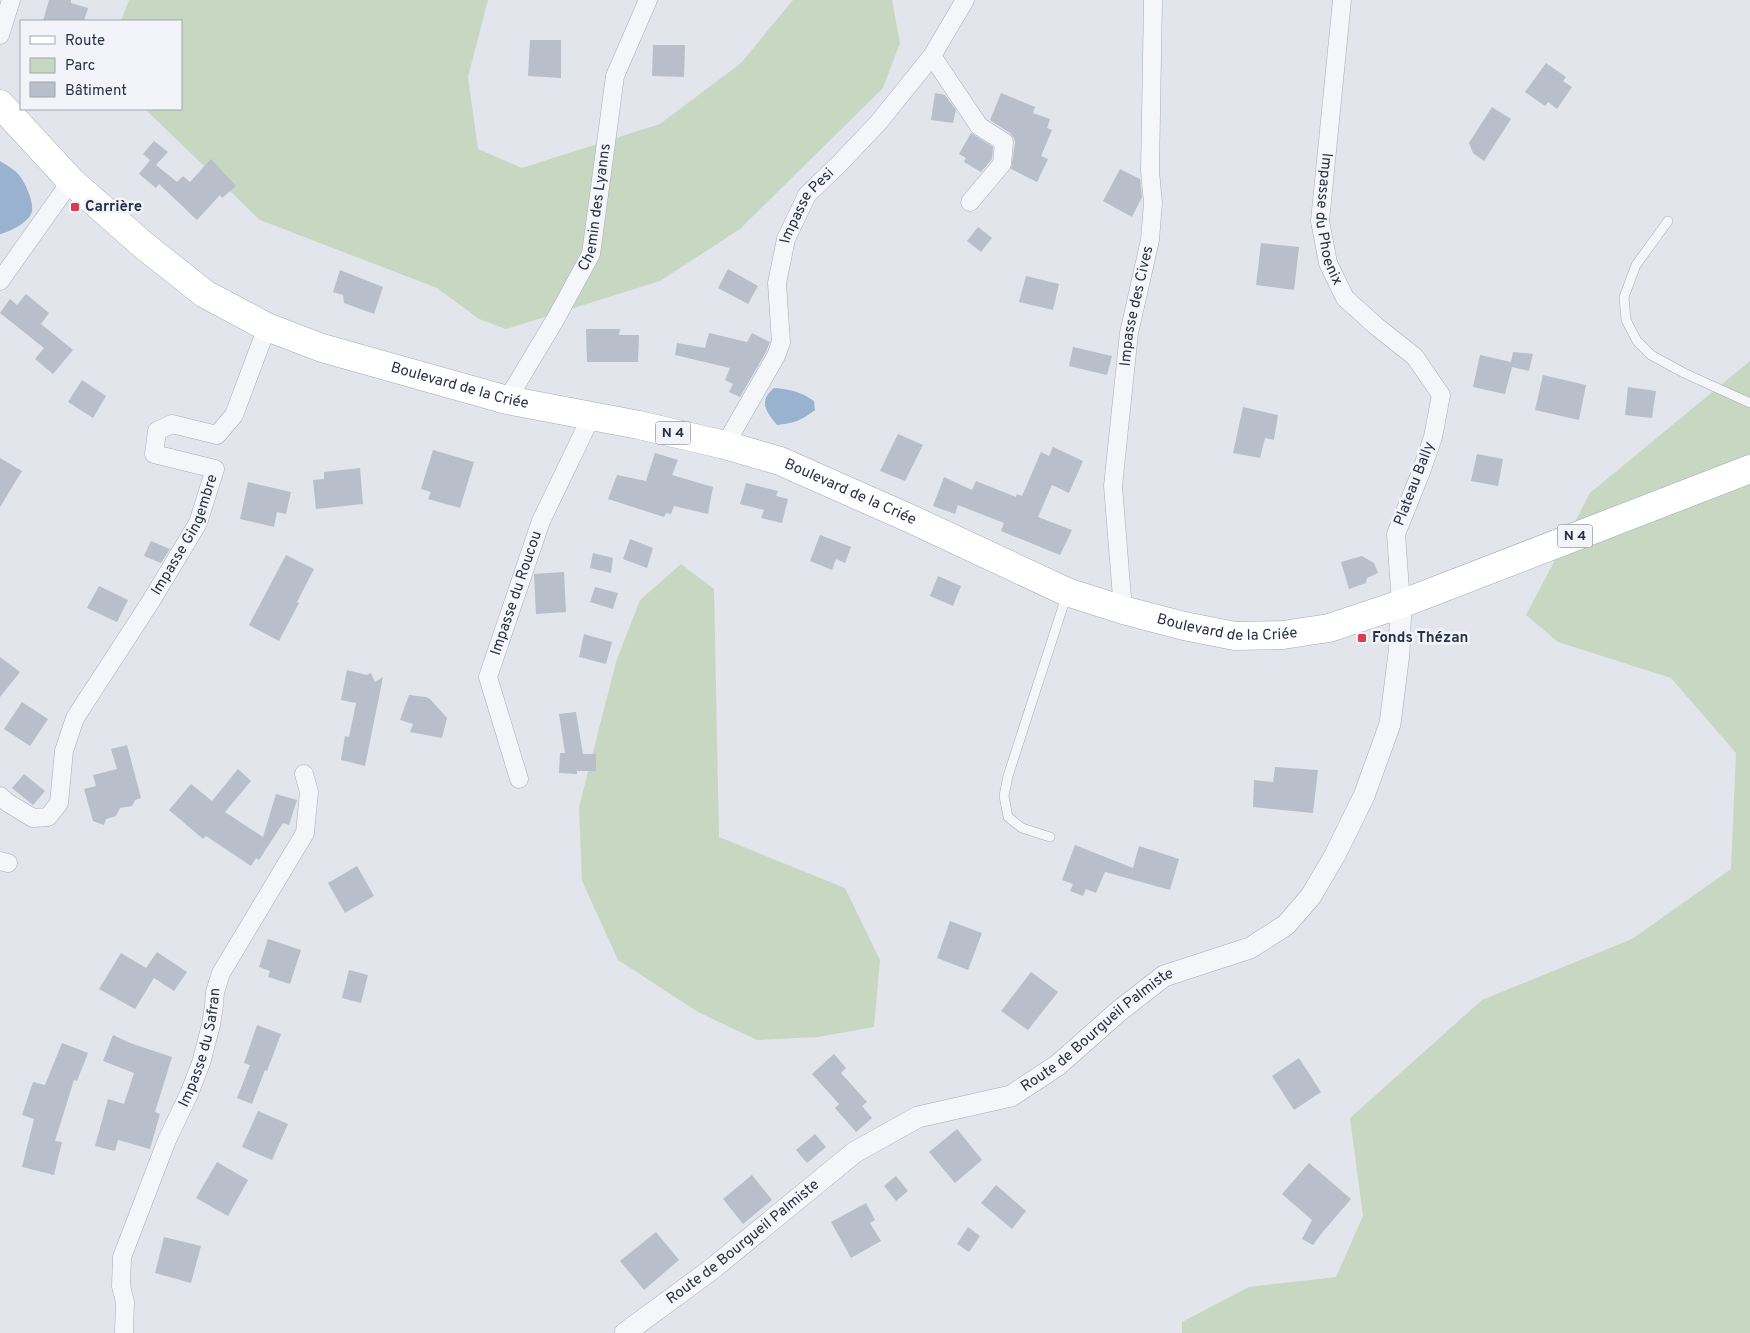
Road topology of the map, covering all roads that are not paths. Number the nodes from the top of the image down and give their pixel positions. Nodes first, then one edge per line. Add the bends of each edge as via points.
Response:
1 (11, 0) edge
2 (648, 0) edge
3 (965, 0) edge
4 (1153, 0) edge
5 (1342, 0) edge
6 (0, 35) edge
7 (932, 56) junction
8 (0, 104) edge
9 (72, 181) junction
10 (970, 202) dead end
11 (1668, 221) dead end
12 (0, 281) edge
13 (267, 327) junction
14 (1441, 395) joint
15 (507, 400) junction
16 (1750, 402) edge
17 (592, 416) junction
18 (725, 445) junction
19 (1750, 469) edge
20 (1068, 592) junction
21 (1400, 604) junction
22 (1123, 610) junction
23 (304, 774) dead end
24 (519, 778) dead end
25 (0, 796) edge
26 (1050, 837) dead end
27 (124, 1333) edge
28 (625, 1333) edge

1 - 6 street
2 - 15 street, Chemin des Lyanns via 615,76 591,254
3 - 7 street, Impasse Pesi
4 - 22 street, Impasse des Cives via 1150,171 1153,203 1150,240 1128,342 1113,486
5 - 14 street, Impasse du Phoenix via 1320,221 1328,263 1345,298 1415,357
7 - 10 street via 979,126 1004,142 1002,164
7 - 18 street, Impasse Pesi via 878,123 808,195 786,240 777,282 781,342
8 - 9 main road, Boulevard de la Criée / N 4
9 - 12 street
9 - 13 main road, Boulevard de la Criée / N 4 via 142,244 205,294
11 - 16 lane via 1636,265 1624,297 1626,320 1637,341 1651,355
13 - 15 main road, Boulevard de la Criée / N 4 via 322,348
13 - 25 street, Impasse Gingembre via 234,415 217,435 172,424 157,431 154,454 215,469 198,523 75,718 64,751 59,803 48,817 32,818
14 - 21 street, Plateau Bally via 1433,437 1396,534
15 - 17 main road, Boulevard de la Criée / N 4
17 - 18 main road, Boulevard de la Criée / N 4
17 - 24 street, Impasse du Roucou via 541,521 488,677
18 - 20 main road, Boulevard de la Criée / N 4 via 789,464
19 - 21 main road, Boulevard de la Criée / N 4
20 - 22 main road, Boulevard de la Criée / N 4
20 - 26 lane via 1010,768 1004,796 1008,817 1022,828
21 - 22 main road, Boulevard de la Criée / N 4 via 1329,628 1235,636
21 - 28 street, Route de Bourgueil Palmiste via 1399,653 1390,724 1364,796 1334,855 1311,896 1286,925 1250,948 1164,976 1058,1065 1011,1096 918,1117 855,1152 712,1269
23 - 27 street, Impasse du Safran via 310,792 305,833 221,973 201,1063 122,1257 120,1286 124,1302

